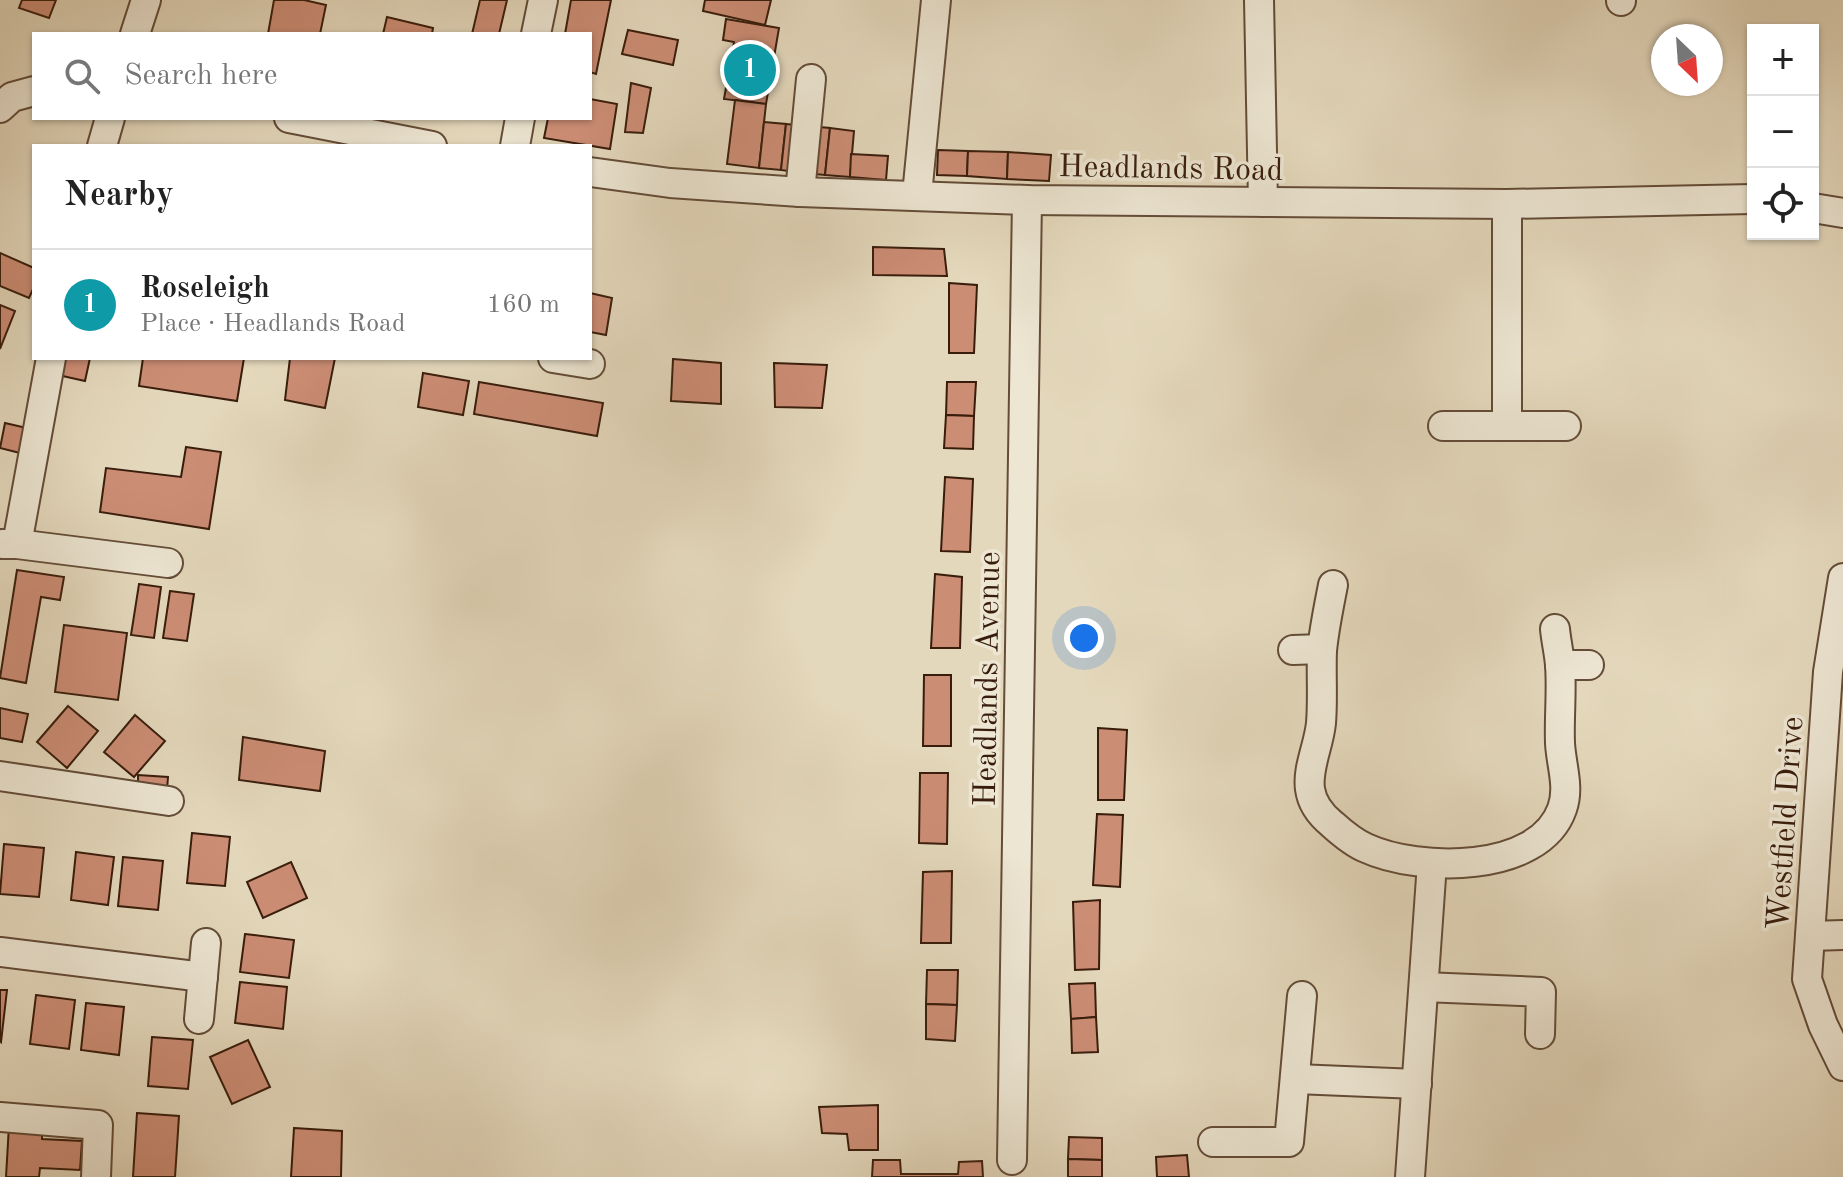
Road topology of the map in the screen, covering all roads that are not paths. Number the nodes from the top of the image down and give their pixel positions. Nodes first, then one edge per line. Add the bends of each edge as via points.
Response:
1 (146, 0) edge
2 (543, 0) edge
3 (936, 0) edge
4 (1259, 0) edge
5 (136, 32) edge
6 (536, 32) edge
7 (811, 79) dead end
8 (32, 92) edge
9 (0, 108) edge
10 (109, 120) edge
11 (299, 120) edge
12 (520, 120) edge
13 (103, 144) edge
14 (422, 144) edge
15 (515, 144) edge
16 (592, 172) edge
17 (800, 192) junction
18 (917, 195) junction
19 (1747, 199) edge
20 (1027, 200) junction
21 (1263, 202) junction
22 (1507, 204) junction
23 (1819, 209) edge
24 (1843, 213) edge
25 (51, 360) edge
26 (565, 360) edge
27 (590, 364) dead end
28 (1443, 426) dead end
29 (1507, 426) junction
30 (1566, 426) dead end
31 (9, 544) edge
32 (168, 563) dead end
33 (1843, 578) edge
34 (1333, 585) dead end
35 (1555, 629) dead end
36 (1322, 649) junction
37 (1293, 650) dead end
38 (1560, 665) junction
39 (1589, 665) dead end
40 (1836, 672) edge
41 (0, 776) edge
42 (169, 801) dead end
43 (1432, 863) junction
44 (1843, 935) edge
45 (1810, 936) junction
46 (206, 943) dead end
47 (0, 952) edge
48 (203, 977) junction
49 (1424, 987) junction
50 (1302, 996) dead end
51 (199, 1019) dead end
52 (1540, 1034) dead end
53 (1843, 1066) edge
54 (1296, 1079) junction
55 (1417, 1084) junction
56 (0, 1117) edge
57 (1213, 1142) dead end
58 (1012, 1160) dead end
59 (96, 1177) edge
60 (1410, 1177) edge

1 - 5 street
2 - 6 street
3 - 18 street
4 - 21 street
7 - 17 street
8 - 9 street via 12,97
10 - 13 street
11 - 14 street
12 - 15 street
16 - 17 street, Headlands Road
17 - 18 street, Headlands Road
18 - 20 street, Headlands Road
19 - 22 street, Headlands Road
20 - 21 street, Headlands Road
20 - 58 street, Headlands Avenue
21 - 22 street, Headlands Road
22 - 29 street
23 - 24 street
25 - 31 street
26 - 27 street
28 - 29 street
29 - 30 street
31 - 32 street
33 - 40 street, Westfield Drive
34 - 36 street
35 - 38 street
36 - 37 street
36 - 43 street via 1321,727 1310,790 1319,813 1367,849
38 - 39 street
38 - 43 street via 1560,747 1566,779 1563,807 1553,828 1531,847 1504,856
40 - 45 street, Westfield Drive
41 - 42 street
43 - 49 street
44 - 45 street
45 - 53 street, Westfield Drive via 1807,979
46 - 48 street
47 - 48 street
48 - 51 street
49 - 52 street via 1541,992
49 - 55 street
50 - 54 street
54 - 55 street
54 - 57 street via 1289,1142
55 - 60 street
56 - 59 street via 98,1125

